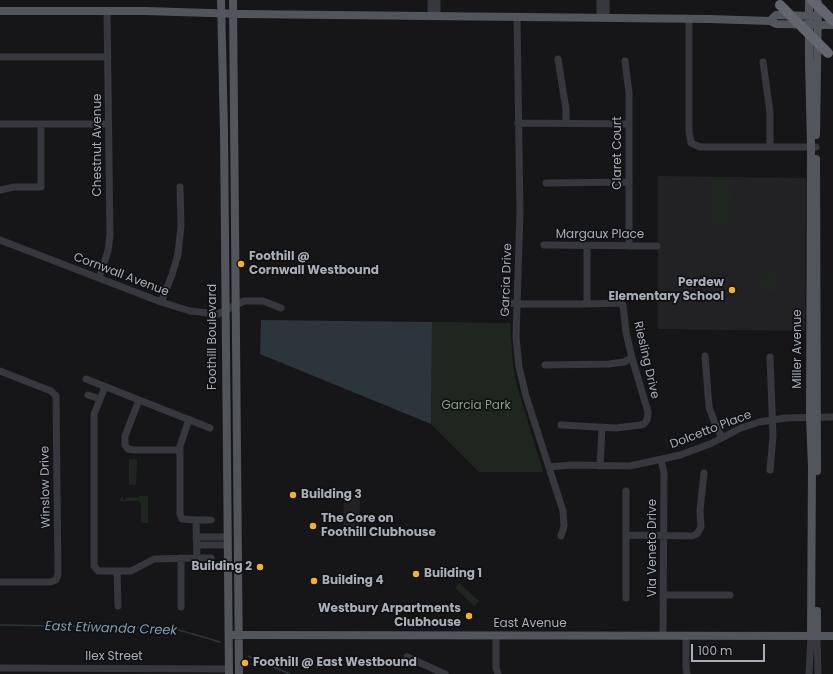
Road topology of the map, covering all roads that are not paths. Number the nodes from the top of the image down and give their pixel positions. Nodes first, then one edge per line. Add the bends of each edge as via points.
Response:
1 (221, 0) edge
2 (233, 0) edge
3 (431, 0) edge
4 (437, 0) edge
5 (600, 0) edge
6 (606, 0) edge
7 (809, 0) edge
8 (812, 0) edge
9 (818, 0) edge
10 (780, 5) dead end
11 (0, 11) edge
12 (107, 11) junction
13 (221, 14) junction
14 (233, 14) junction
15 (434, 16) junction
16 (833, 16) edge
17 (517, 17) junction
18 (603, 18) junction
19 (689, 19) junction
20 (813, 20) junction
21 (833, 21) edge
22 (833, 25) edge
23 (828, 53) dead end
24 (0, 57) edge
25 (108, 57) junction
26 (558, 60) dead end
27 (624, 60) dead end
28 (763, 62) dead end
29 (518, 123) junction
30 (566, 123) junction
31 (0, 124) edge
32 (41, 124) junction
33 (108, 124) junction
34 (629, 124) junction
35 (770, 147) junction
36 (814, 147) junction
37 (629, 182) junction
38 (546, 183) dead end
39 (180, 187) dead end
40 (0, 190) edge
41 (0, 240) edge
42 (544, 245) dead end
43 (587, 246) junction
44 (629, 246) junction
45 (657, 246) dead end
46 (99, 278) junction
47 (161, 302) junction
48 (504, 302) dead end
49 (517, 304) junction
50 (587, 304) junction
51 (235, 305) junction
52 (281, 308) dead end
53 (225, 310) junction
54 (705, 356) dead end
55 (770, 357) dead end
56 (632, 358) junction
57 (544, 365) dead end
58 (1, 374) edge
59 (86, 379) dead end
60 (105, 387) junction
61 (88, 395) dead end
62 (100, 399) junction
63 (139, 400) junction
64 (813, 417) junction
65 (833, 417) edge
66 (189, 419) junction
67 (773, 419) junction
68 (561, 425) dead end
69 (210, 428) dead end
70 (602, 428) junction
71 (722, 438) junction
72 (179, 450) junction
73 (661, 460) junction
74 (549, 466) junction
75 (600, 466) junction
76 (770, 470) dead end
77 (704, 473) dead end
78 (626, 491) dead end
79 (196, 520) junction
80 (210, 520) dead end
81 (196, 535) junction
82 (626, 535) junction
83 (561, 536) dead end
84 (664, 536) junction
85 (226, 541) junction
86 (196, 545) junction
87 (181, 558) junction
88 (197, 558) junction
89 (210, 558) dead end
90 (118, 571) junction
91 (0, 582) edge
92 (664, 595) junction
93 (730, 595) dead end
94 (626, 598) dead end
95 (118, 606) dead end
96 (181, 607) dead end
97 (228, 635) junction
98 (238, 635) junction
99 (496, 636) junction
100 (663, 636) junction
101 (686, 636) junction
102 (814, 636) junction
103 (833, 636) edge
104 (407, 657) dead end
105 (0, 668) edge
106 (87, 671) edge
107 (229, 672) edge
108 (239, 674) edge
109 (445, 674) edge
110 (498, 674) edge
111 (687, 674) edge
112 (809, 674) edge
113 (818, 674) edge

1 - 13 main road, Foothill Boulevard
2 - 14 main road, Foothill Boulevard
3 - 15 street
4 - 15 street
5 - 18 street
6 - 18 street
7 - 20 main road
8 - 21 highway, bridge
9 - 20 main road
10 - 23 highway, bridge
11 - 12 main road
12 - 13 main road
12 - 25 street, Chestnut Avenue
13 - 14 main road
13 - 53 main road, Foothill Boulevard
14 - 15 main road
14 - 51 main road, Foothill Boulevard
15 - 17 main road
16 - 20 main road
17 - 18 main road
17 - 29 street, Garcia Drive
18 - 19 main road
19 - 20 main road via 770,21 776,24
19 - 35 street via 691,143 700,147
20 - 22 main road
20 - 36 main road, Miller Avenue
24 - 25 street
25 - 33 street, Chestnut Avenue
26 - 30 street
27 - 34 street, Claret Court via 629,93
28 - 35 street via 770,112
29 - 30 street
29 - 49 street, Garcia Drive via 520,212
30 - 34 street
31 - 32 street
32 - 33 street
32 - 40 street via 41,187
33 - 46 street, Chestnut Avenue via 109,240
34 - 37 street, Claret Court
35 - 36 street
36 - 64 main road, Miller Avenue
37 - 38 street
37 - 44 street, Claret Court
39 - 47 street via 178,254
41 - 46 street, Cornwall Avenue
42 - 43 street, Margaux Place
43 - 44 street, Margaux Place
43 - 50 street
44 - 45 street, Margaux Place
46 - 47 street, Cornwall Avenue
47 - 53 street, Cornwall Avenue via 196,312 218,314
48 - 49 street
49 - 50 street
49 - 74 street, Garcia Drive via 516,337 519,367
50 - 56 street, Riesling Drive via 623,305
51 - 52 street, Cornwall Avenue via 244,301 264,301
51 - 53 street, Cornwall Avenue
51 - 98 main road, Foothill Boulevard
53 - 85 main road, Foothill Boulevard
54 - 71 street via 709,407
55 - 67 street
56 - 57 street via 609,364
56 - 70 street, Riesling Drive via 648,412 647,420 640,425
58 - 91 street, Winslow Drive via 55,394 58,574 56,580 50,582
59 - 60 street
60 - 62 street
60 - 63 street
61 - 62 street
62 - 90 street via 94,414 94,566 98,571
63 - 66 street
63 - 72 street via 124,436 124,445 134,450
64 - 65 street, Dolcetto Place
64 - 67 street, Dolcetto Place
64 - 102 main road, Miller Avenue
66 - 69 street
66 - 72 street
67 - 71 street, Dolcetto Place via 750,425
67 - 76 street
68 - 70 street
70 - 75 street
71 - 73 street, Dolcetto Place
72 - 79 street via 181,517 185,521
73 - 75 street, Dolcetto Place via 630,466
73 - 84 street, Via Veneto Drive via 664,473
74 - 75 street, Dolcetto Place
74 - 83 street, Garcia Drive via 563,511 564,526
77 - 84 street via 699,532 692,536
78 - 82 street
79 - 80 street
79 - 81 street
81 - 85 street
81 - 86 street
82 - 84 street
82 - 94 street
84 - 92 street, Via Veneto Drive
85 - 86 street
85 - 97 main road, Foothill Boulevard
86 - 88 street
87 - 88 street
87 - 90 street via 154,559 131,571
87 - 96 street
88 - 89 street
90 - 95 street
92 - 93 street
92 - 100 street, Via Veneto Drive
97 - 98 main road, East Avenue
97 - 107 main road, Foothill Boulevard
98 - 99 main road, East Avenue
98 - 108 main road, Foothill Boulevard
99 - 100 main road, East Avenue
99 - 110 street
100 - 101 main road, East Avenue
101 - 102 main road, East Avenue
101 - 111 street
102 - 103 main road, East Avenue
102 - 112 street, Miller Avenue
102 - 113 street, Miller Avenue
104 - 109 street
105 - 106 street, Ilex Street
106 - 107 street, Ilex Street

